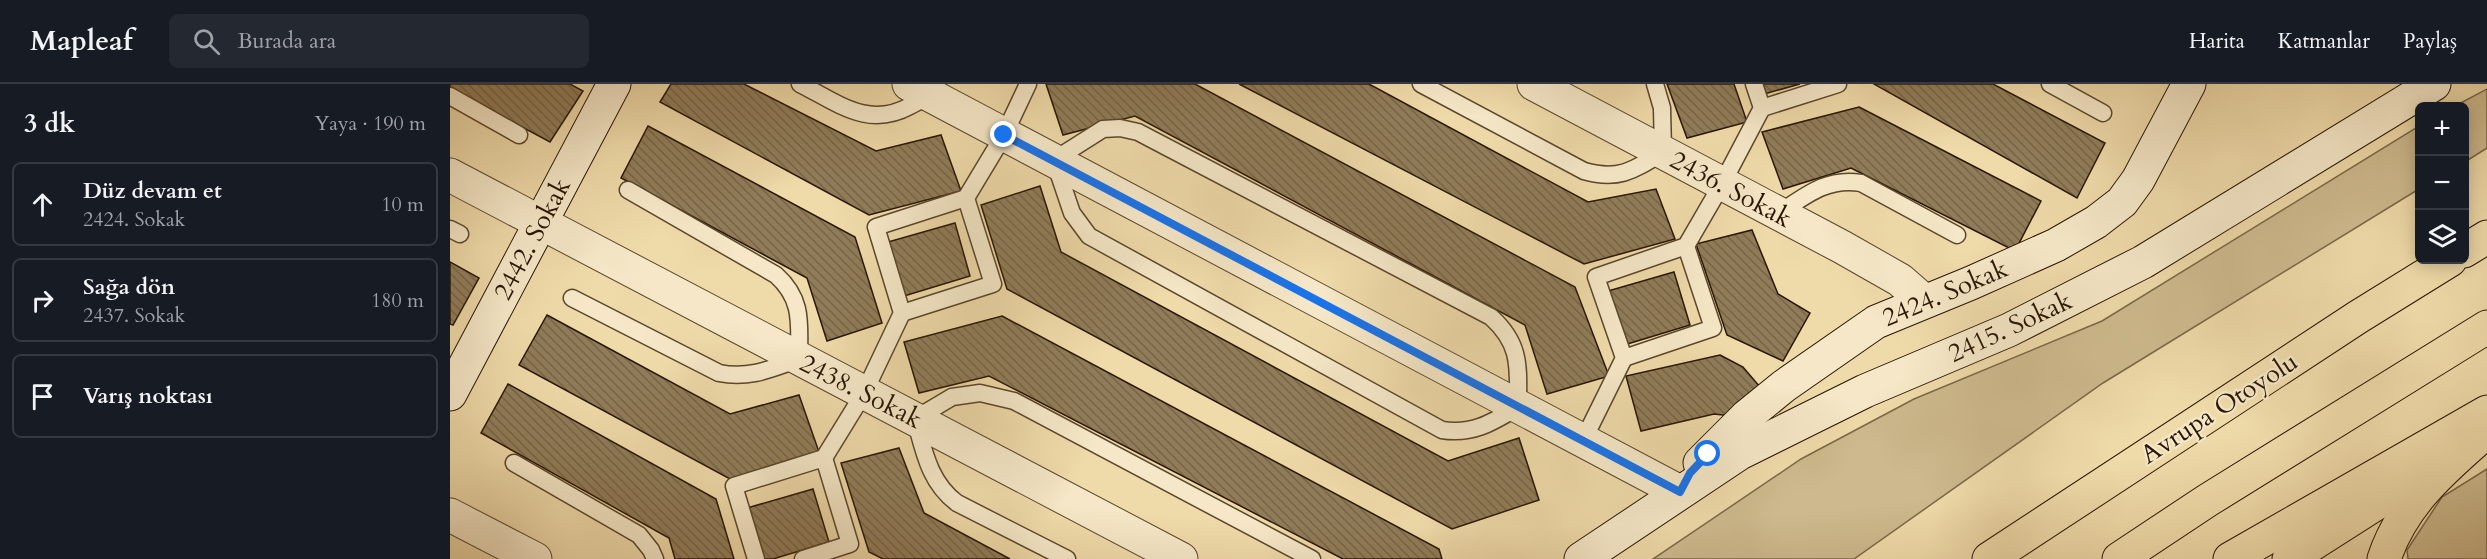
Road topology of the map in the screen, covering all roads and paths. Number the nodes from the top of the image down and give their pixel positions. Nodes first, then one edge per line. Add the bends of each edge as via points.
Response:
1 (614, 84) edge
2 (800, 84) edge
3 (1028, 84) edge
4 (1421, 84) edge
5 (1534, 84) edge
6 (1655, 84) edge
7 (1754, 84) edge
8 (1838, 84) edge
9 (2050, 84) edge
10 (2187, 84) edge
11 (2434, 84) edge
12 (923, 88) edge
13 (450, 96) edge
14 (1762, 108) junction
15 (2103, 113) dead end
16 (519, 135) dead end
17 (1004, 135) junction
18 (1663, 153) junction
19 (1054, 160) junction
20 (450, 175) edge
21 (1722, 184) junction
22 (628, 190) dead end
23 (966, 198) junction
24 (1778, 214) junction
25 (541, 225) junction
26 (1957, 236) dead end
27 (2487, 237) edge
28 (1686, 246) junction
29 (2469, 247) edge
30 (2444, 264) edge
31 (572, 298) dead end
32 (1924, 301) junction
33 (902, 313) junction
34 (2487, 327) edge
35 (1624, 358) junction
36 (799, 359) junction
37 (864, 393) junction
38 (450, 394) edge
39 (1518, 407) junction
40 (915, 419) junction
41 (2484, 428) edge
42 (1583, 441) junction
43 (824, 458) junction
44 (514, 463) dead end
45 (1680, 492) junction
46 (450, 515) edge
47 (535, 559) edge
48 (655, 559) edge
49 (756, 559) edge
50 (803, 559) edge
51 (1067, 559) edge
52 (1181, 559) edge
53 (1312, 559) edge
54 (1581, 559) edge
55 (1989, 559) edge
56 (2119, 559) edge
57 (2230, 559) edge
58 (2289, 559) edge
59 (2384, 559) edge

1 - 25 street, 2442. Sokak
2 - 12 lane via 866,116 896,113
3 - 17 lane
4 - 18 lane via 1584,171 1621,174
5 - 18 street, 2436. Sokak
6 - 18 lane via 1662,108
7 - 14 lane
8 - 14 lane
9 - 15 lane
10 - 32 street, 2424. Sokak via 2138,180 2122,202 2056,245
11 - 45 street, 2415. Sokak via 2143,262 2009,330 1740,453
12 - 17 street
13 - 16 lane
14 - 21 lane
17 - 19 street
17 - 23 lane
18 - 21 street, 2436. Sokak
19 - 39 street
19 - 39 lane via 1072,213 1089,236 1442,430 1478,429
19 - 39 lane via 1103,129 1138,132 1491,317 1516,351
20 - 25 street, 2438. Sokak
21 - 24 street, 2436. Sokak
21 - 28 lane
22 - 36 lane via 785,283 799,314
23 - 33 lane via 876,227
23 - 33 lane via 993,284
24 - 26 lane via 1819,187 1849,181 1861,183
24 - 32 street, 2436. Sokak via 1900,280
25 - 36 street, 2438. Sokak
25 - 38 street, 2442. Sokak
27 - 29 highway
28 - 35 lane via 1713,328
28 - 35 lane via 1596,277
30 - 55 highway, Avrupa Otoyolu
31 - 36 lane via 719,373 758,374
32 - 45 street, 2424. Sokak via 1876,321 1784,386 1708,454 1690,473
33 - 37 lane
34 - 56 highway
35 - 42 lane
36 - 37 street, 2438. Sokak
37 - 40 street, 2438. Sokak
37 - 43 lane
39 - 42 street
40 - 51 lane via 929,468 946,495
40 - 52 street, 2438. Sokak
40 - 53 lane via 952,397 980,393 1014,401
41 - 57 highway
41 - 58 highway
41 - 59 highway via 2418,494 2401,520
42 - 45 street
43 - 49 lane via 734,486
43 - 50 lane via 850,544
44 - 48 lane via 639,535
45 - 54 street, 2415. Sokak
46 - 47 street

